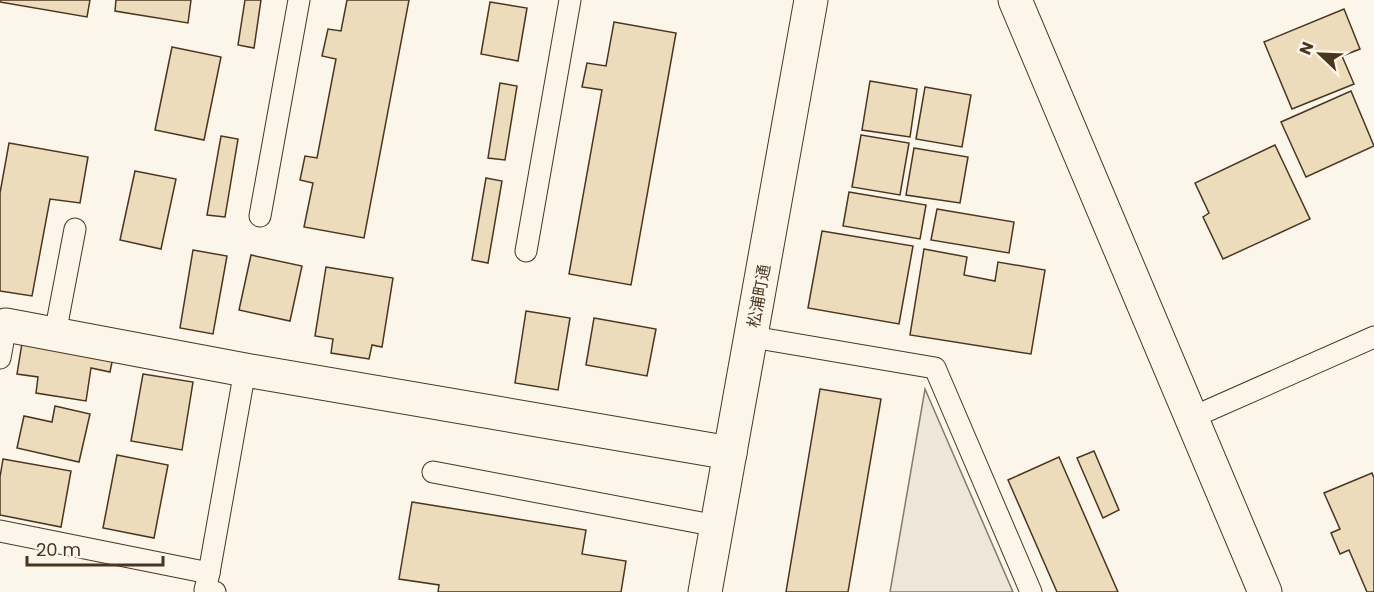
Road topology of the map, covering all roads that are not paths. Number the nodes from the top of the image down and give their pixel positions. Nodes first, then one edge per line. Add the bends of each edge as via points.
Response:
1 (299, 0) edge
2 (570, 0) edge
3 (811, 0) edge
4 (1015, 0) edge
5 (260, 216) dead end
6 (75, 229) dead end
7 (526, 251) dead end
8 (6, 325) joint
9 (55, 334) junction
10 (752, 337) junction
11 (1374, 337) edge
12 (0, 358) edge
13 (245, 370) junction
14 (1191, 418) junction
15 (730, 453) junction
16 (433, 472) dead end
17 (717, 526) junction
18 (0, 531) edge
19 (212, 582) edge
20 (705, 592) edge
21 (1031, 592) edge
22 (1265, 592) edge

1 - 5 lane
2 - 7 lane
3 - 10 street, 松浦町通
4 - 14 street
6 - 9 lane
8 - 9 street
8 - 12 lane
9 - 13 street
10 - 15 street, 松浦町通
10 - 21 lane via 935,368
11 - 14 lane
13 - 15 street
13 - 19 lane
14 - 22 street
15 - 17 street, 松浦町通
16 - 17 lane
17 - 20 street, 松浦町通
18 - 19 lane

